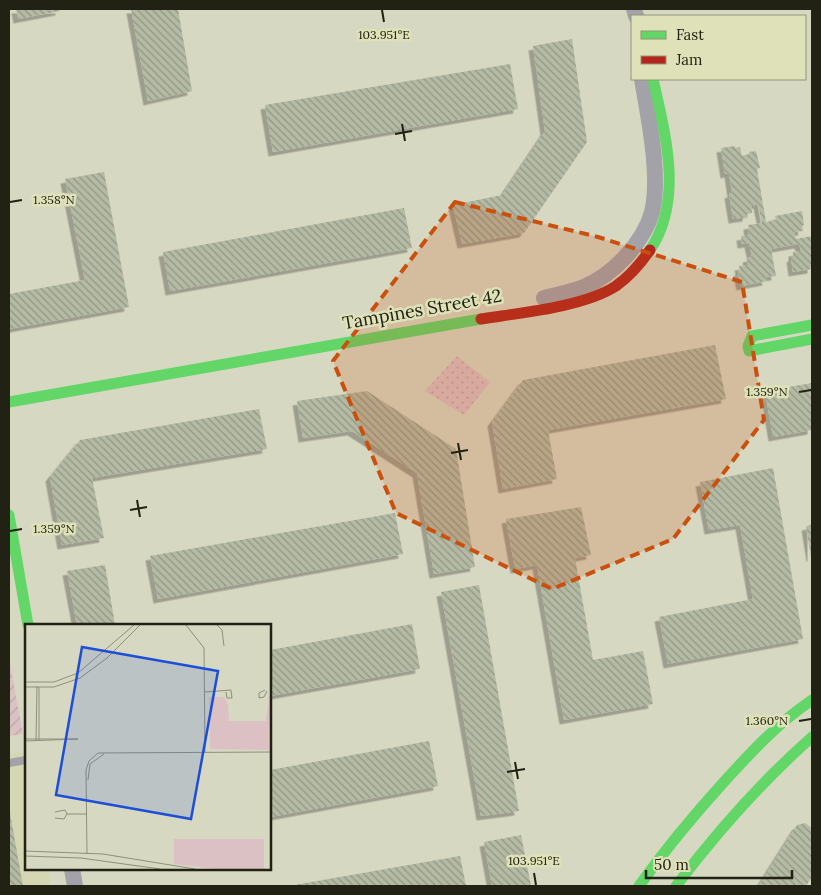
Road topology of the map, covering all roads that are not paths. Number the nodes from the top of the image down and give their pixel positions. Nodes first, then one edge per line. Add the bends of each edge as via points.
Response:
1 (642, 80) edge
2 (653, 80) edge
3 (812, 325) edge
4 (812, 339) edge
5 (9, 393) edge
6 (9, 402) edge
7 (9, 516) edge
8 (28, 624) edge
9 (812, 700) edge
10 (812, 737) edge
11 (25, 760) edge
12 (9, 763) edge
13 (72, 870) edge
14 (76, 886) edge
15 (639, 886) edge
16 (676, 886) edge

1 - 5 street, Tampines Street 42 via 652,143 652,213 631,250 591,284 538,300
2 - 6 street, Tampines Street 42 via 665,140 668,209 653,246 637,267 616,286 575,303
3 - 4 street via 752,336 748,346 749,351
7 - 8 street
9 - 15 street via 796,710 757,746 681,830
10 - 16 street via 749,798
11 - 12 lane
13 - 14 street

